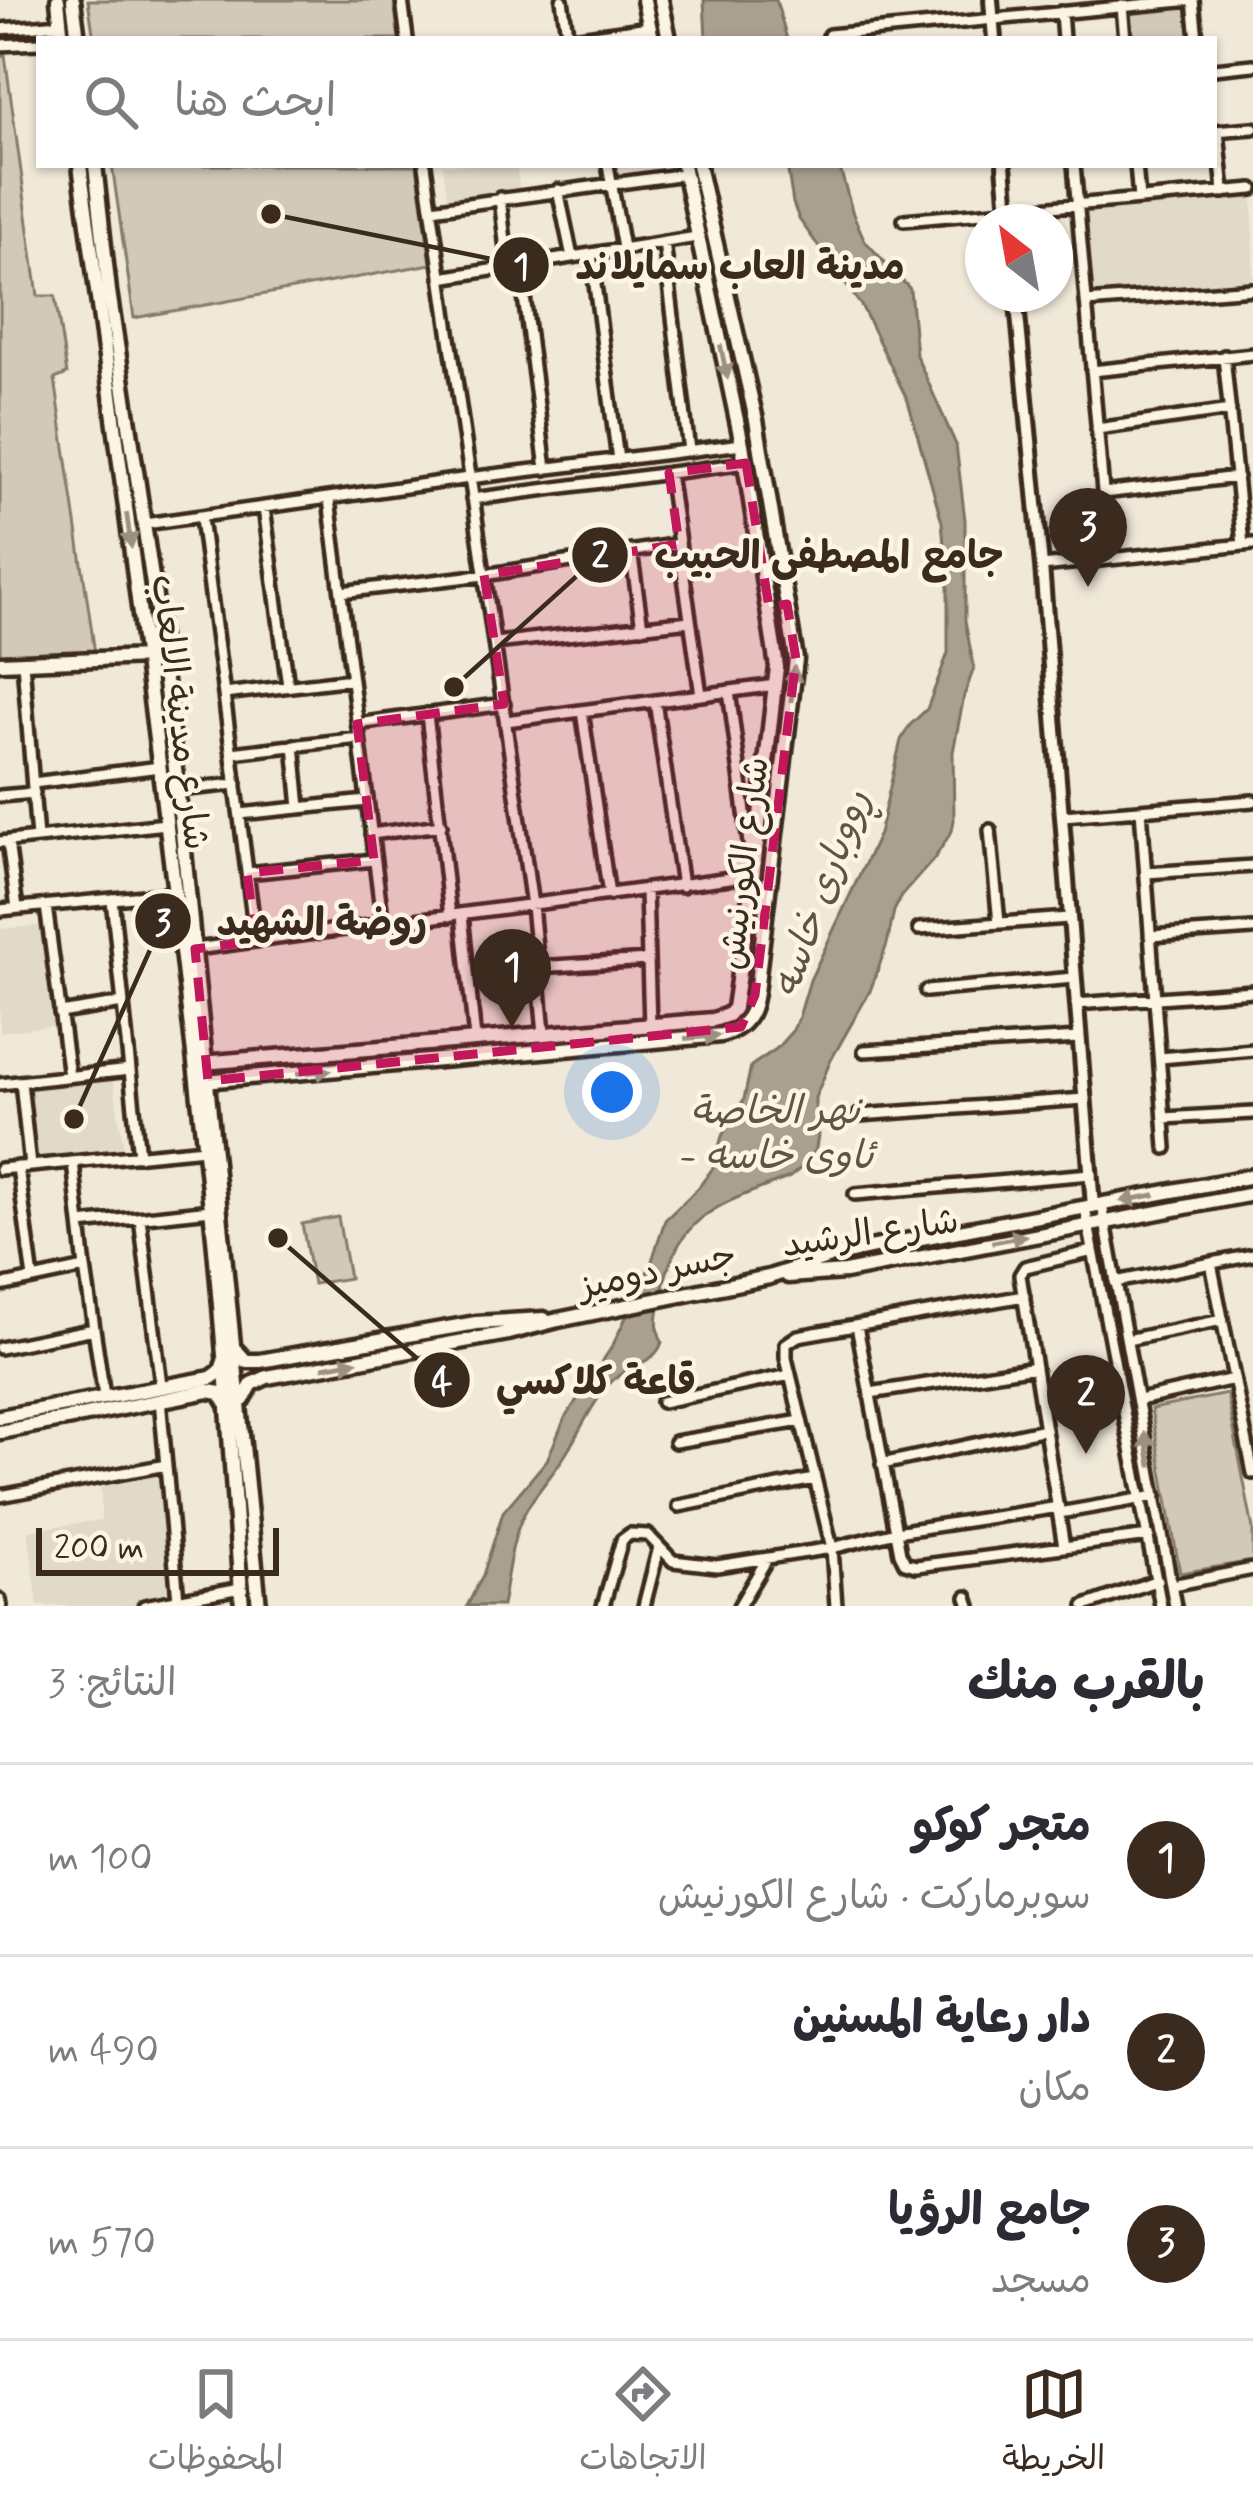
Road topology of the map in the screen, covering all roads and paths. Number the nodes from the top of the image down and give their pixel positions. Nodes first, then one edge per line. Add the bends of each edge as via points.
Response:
1 (58, 0) edge
2 (73, 0) edge
3 (402, 0) edge
4 (562, 0) edge
5 (644, 0) edge
6 (661, 0) edge
7 (991, 0) edge
8 (1192, 0) edge
9 (1122, 6) junction
10 (1061, 12) junction
11 (992, 19) junction
12 (0, 29) edge
13 (62, 32) edge
14 (651, 33) edge
15 (829, 35) dead end
16 (78, 36) edge
17 (407, 36) edge
18 (567, 36) edge
19 (604, 36) edge
20 (668, 36) edge
21 (994, 36) edge
22 (1064, 36) edge
23 (1125, 36) edge
24 (1197, 36) edge
25 (36, 43) edge
26 (0, 45) edge
27 (1253, 65) edge
28 (1217, 69) edge
29 (1253, 128) edge
30 (1217, 131) edge
31 (1217, 139) edge
32 (80, 168) edge
33 (95, 168) edge
34 (425, 168) edge
35 (608, 168) edge
36 (699, 168) edge
37 (1004, 168) edge
38 (1074, 168) edge
39 (1136, 168) edge
40 (684, 170) edge
41 (611, 183) junction
42 (1253, 189) edge
43 (559, 190) junction
44 (1224, 192) junction
45 (500, 198) junction
46 (1139, 199) junction
47 (1007, 204) edge
48 (1078, 205) junction
49 (1073, 206) edge
50 (432, 209) junction
51 (965, 218) edge
52 (904, 220) dead end
53 (697, 237) junction
54 (664, 242) junction
55 (622, 248) junction
56 (591, 254) junction
57 (572, 257) junction
58 (514, 266) junction
59 (441, 278) junction
60 (1253, 289) edge
61 (1086, 302) junction
62 (1018, 312) edge
63 (733, 317) junction
64 (716, 322) junction
65 (1253, 353) edge
66 (1224, 356) junction
67 (1092, 371) junction
68 (1230, 410) junction
69 (1097, 429) junction
70 (742, 444) junction
71 (688, 451) junction
72 (127, 460) junction
73 (618, 460) junction
74 (746, 464) junction
75 (546, 469) junction
76 (669, 473) junction
77 (1237, 477) junction
78 (470, 478) junction
79 (1102, 494) junction
80 (329, 499) junction
81 (472, 499) junction
82 (264, 508) junction
83 (201, 518) junction
84 (145, 524) junction
85 (679, 544) junction
86 (1248, 544) edge
87 (632, 551) junction
88 (1108, 559) junction
89 (1042, 566) junction
90 (484, 575) junction
91 (341, 592) junction
92 (787, 604) junction
93 (769, 607) junction
94 (690, 621) junction
95 (642, 627) junction
96 (495, 643) junction
97 (147, 657) junction
98 (23, 662) junction
99 (0, 663) edge
100 (352, 679) junction
101 (776, 685) junction
102 (288, 686) junction
103 (729, 691) junction
104 (224, 694) junction
105 (700, 695) junction
106 (655, 701) junction
107 (504, 704) junction
108 (582, 711) junction
109 (427, 714) junction
110 (170, 715) junction
111 (154, 717) junction
112 (506, 721) junction
113 (357, 724) junction
114 (359, 737) junction
115 (294, 745) junction
116 (232, 753) junction
117 (160, 767) junction
118 (236, 784) junction
119 (33, 788) junction
120 (178, 790) junction
121 (0, 796) edge
122 (367, 801) junction
123 (1253, 801) edge
124 (300, 808) junction
125 (1142, 810) junction
126 (240, 814) junction
127 (1063, 816) junction
128 (166, 824) junction
129 (441, 825) junction
130 (990, 830) dead end
131 (371, 834) junction
132 (37, 838) junction
133 (4, 842) edge
134 (374, 860) junction
135 (1253, 866) edge
136 (248, 873) junction
137 (1146, 873) junction
138 (753, 877) junction
139 (682, 886) junction
140 (646, 891) junction
141 (175, 893) junction
142 (609, 896) junction
143 (112, 899) junction
144 (532, 905) junction
145 (46, 906) junction
146 (16, 908) junction
147 (0, 910) edge
148 (456, 915) junction
149 (1069, 918) junction
150 (999, 923) junction
151 (382, 925) junction
152 (919, 929) dead end
153 (1253, 929) edge
154 (1150, 936) junction
155 (256, 941) junction
156 (195, 949) junction
157 (648, 960) junction
158 (538, 968) junction
159 (1074, 978) junction
160 (926, 991) dead end
161 (1253, 991) edge
162 (1155, 998) junction
163 (123, 1003) junction
164 (1076, 1004) junction
165 (60, 1013) junction
166 (650, 1026) junction
167 (544, 1033) junction
168 (1079, 1038) junction
169 (476, 1039) junction
170 (414, 1044) junction
171 (1253, 1050) edge
172 (864, 1051) dead end
173 (1160, 1058) junction
174 (415, 1063) junction
175 (201, 1064) junction
176 (130, 1070) junction
177 (69, 1076) junction
178 (21, 1082) junction
179 (202, 1082) junction
180 (0, 1084) edge
181 (1084, 1099) junction
182 (1253, 1113) edge
183 (859, 1115) dead end
184 (1164, 1118) junction
185 (1166, 1148) dead end
186 (204, 1149) junction
187 (139, 1156) junction
188 (73, 1162) junction
189 (30, 1166) junction
190 (18, 1167) junction
191 (0, 1168) edge
192 (1091, 1174) junction
193 (1253, 1176) edge
194 (855, 1194) dead end
195 (1253, 1194) edge
196 (1093, 1206) junction
197 (211, 1210) junction
198 (140, 1218) junction
199 (1104, 1221) junction
200 (80, 1224) junction
201 (1087, 1224) junction
202 (1093, 1251) junction
203 (1253, 1255) edge
204 (1211, 1263) junction
205 (85, 1268) junction
206 (769, 1277) junction
207 (33, 1279) junction
208 (0, 1286) edge
209 (1117, 1287) junction
210 (1102, 1295) junction
211 (1024, 1296) junction
212 (558, 1320) junction
213 (1222, 1320) junction
214 (857, 1326) junction
215 (94, 1329) junction
216 (1127, 1340) junction
217 (234, 1344) junction
218 (0, 1348) edge
219 (224, 1356) junction
220 (1035, 1367) junction
221 (790, 1376) junction
222 (1234, 1379) junction
223 (201, 1385) junction
224 (161, 1392) junction
225 (870, 1393) junction
226 (104, 1396) junction
227 (1139, 1400) junction
228 (662, 1402) dead end
229 (234, 1409) junction
230 (0, 1417) edge
231 (23, 1420) junction
232 (801, 1421) junction
233 (1248, 1421) edge
234 (1046, 1429) junction
235 (0, 1432) edge
236 (675, 1442) dead end
237 (882, 1464) junction
238 (166, 1465) junction
239 (1253, 1473) edge
240 (814, 1479) junction
241 (0, 1496) edge
242 (1156, 1496) junction
243 (1142, 1499) junction
244 (680, 1506) dead end
245 (1059, 1510) junction
246 (896, 1532) junction
247 (1149, 1536) junction
248 (659, 1547) junction
249 (1064, 1547) junction
250 (832, 1548) junction
251 (767, 1558) junction
252 (1253, 1569) edge
253 (1158, 1580) junction
254 (1172, 1585) junction
255 (241, 1588) junction
256 (178, 1600) junction
257 (144, 1606) edge
258 (242, 1606) edge
259 (259, 1606) edge
260 (603, 1606) edge
261 (644, 1606) edge
262 (739, 1606) edge
263 (836, 1606) edge
264 (1085, 1606) edge
265 (1161, 1606) edge
266 (1175, 1606) edge

1 - 13 main road
2 - 16 main road
3 - 17 street
4 - 18 street
5 - 14 main road
6 - 20 main road
7 - 11 street
8 - 9 street
8 - 24 street
9 - 10 street
9 - 23 street
10 - 11 street
10 - 22 street
11 - 15 street
11 - 21 street
12 - 13 street
14 - 19 street
25 - 26 street
27 - 28 street
29 - 30 street
31 - 44 street
32 - 72 main road, شارع مدينة الالعاب
33 - 72 main road, شارع مدينة الالعاب
34 - 50 street
35 - 41 street
36 - 63 main road, شارع الكورنيش
37 - 47 street
38 - 48 street
39 - 46 street
40 - 41 street
40 - 53 main road, شارع الكورنيش
41 - 43 street
41 - 55 street
42 - 44 street
43 - 45 street
43 - 57 street
44 - 46 street
45 - 50 street
45 - 58 street
46 - 48 street
48 - 49 street
48 - 61 street
50 - 59 street
51 - 52 street
53 - 54 street
53 - 64 main road, شارع الكورنيش
54 - 55 street
54 - 71 street
55 - 56 street
56 - 57 street
56 - 73 street
57 - 58 street
58 - 59 street
58 - 75 street
59 - 78 street
60 - 61 street
61 - 67 street
62 - 89 street
63 - 64 main road
63 - 92 main road, شارع الكورنيش
64 -> 70 main road, شارع الكورنيش
65 - 66 street
66 - 67 street
66 - 68 street
67 - 69 street
68 - 69 street
68 - 77 street
69 - 79 street
70 - 71 street
70 - 74 main road, شارع الكورنيش
71 - 73 street
72 - 84 main road, شارع مدينة الالعاب
72 -> 97 main road, شارع مدينة الالعاب
73 - 75 street
74 - 76 street
74 - 93 main road, شارع الكورنيش
75 - 78 street
76 - 81 street
76 - 85 street
77 - 79 street
77 - 86 street
78 - 80 street
78 - 81 street
79 - 88 street
80 - 82 street
80 - 91 street
81 - 90 street
82 - 83 street
82 - 102 street
83 - 84 street
83 - 104 street
84 - 110 main road, شارع مدينة الالعاب
85 - 87 street
85 - 94 street
86 - 88 street
87 - 90 street
87 - 95 street
88 - 89 street
89 - 127 street
90 - 91 street
90 - 96 street
91 - 100 street
92 - 93 main road
174 -> 92 main road, شارع الكورنيش via 722,1035 747,1021 796,659
93 - 101 main road, شارع الكورنيش
94 - 95 street
94 - 105 street
95 - 96 street
96 - 107 street
97 - 98 main road
97 - 111 main road, شارع مدينة الالعاب
98 - 99 main road
98 - 119 street
100 - 102 street
100 - 113 street
101 - 103 street
101 - 138 main road, شارع الكورنيش
102 - 104 street
103 - 105 street
103 - 138 street
104 - 116 street
105 - 106 street
106 - 108 street
106 - 139 street
107 - 109 street
107 - 112 street
108 - 112 street
108 - 142 street
109 - 113 street
109 - 129 street
110 - 111 main road
110 - 120 main road, شارع مدينة الالعاب
111 - 117 main road, شارع مدينة الالعاب
112 - 144 street
113 - 114 street
114 - 115 street
114 - 122 street
115 - 116 street
115 - 124 street
116 - 118 street
117 - 119 street
117 - 128 main road, شارع مدينة الالعاب
118 - 120 street
118 - 126 street
119 - 121 street
119 - 132 street
120 - 156 main road, شارع مدينة الالعاب
122 - 124 street
122 - 131 street
123 - 125 street
124 - 126 street
125 - 127 street
125 - 137 street
126 - 136 street
127 - 149 street
128 - 132 street
128 - 141 main road, شارع مدينة الالعاب
129 - 131 street
129 - 148 street
130 - 150 street
131 - 134 street
132 - 133 street
133 - 146 street
134 - 136 street
134 - 151 street
135 - 137 street
136 - 155 street
137 - 154 street
138 - 139 street
138 - 166 main road, شارع الكورنيش via 734,1008 713,1020
139 - 140 street
140 - 142 street
140 - 157 street
141 - 143 street
141 - 175 main road, شارع مدينة الالعاب
142 - 144 street
143 - 145 street
143 - 163 street
144 - 148 street
144 - 158 street
145 - 146 street
145 - 165 street
146 - 147 street
148 - 151 street
148 - 169 street
149 - 150 street
149 - 159 street
150 - 152 street
151 - 155 street
153 - 154 street
154 - 162 street
155 - 156 street
156 - 175 main road, شارع مدينة الالعاب
157 - 158 street
157 - 166 street
158 - 167 street
159 - 160 street
159 - 164 street
161 - 162 street
162 - 164 street
162 - 173 street
163 - 165 street
163 - 176 street
164 - 168 street
165 - 177 street
166 - 167 main road, شارع الكورنيش
167 - 169 main road, شارع الكورنيش
168 - 172 street
168 - 181 street
169 - 170 main road, شارع الكورنيش
170 - 174 main road
170 - 175 main road, شارع الكورنيش
171 - 173 street
173 - 184 street
179 -> 174 main road, شارع الكورنيش
175 - 179 main road, شارع مدينة الالعاب
176 - 177 street
176 - 187 street
177 - 178 street
178 - 180 street
178 - 189 street
179 - 186 main road, شارع مدينة الالعاب
179 - 217 main road, شارع مدينة الالعاب
181 - 183 street
181 - 192 street
182 - 184 street
184 - 185 street
186 - 187 street
186 - 197 main road, شارع مدينة الالعاب
187 - 188 street
188 - 189 street
188 - 200 street
189 - 190 street
190 - 191 street
190 - 207 street
192 - 194 street
192 - 196 street
193 -> 196 main road, شارع الرشيد
195 - 199 main road, شارع الرشيد
196 - 199 street
196 - 201 street
196 - 206 main road, شارع الرشيد via 833,1256
197 - 198 street
197 - 219 main road, شارع مدينة الالعاب
198 - 200 street
198 - 224 street
199 - 201 main road, شارع الرشيد
199 - 209 street
200 - 205 street
201 - 202 street
206 -> 201 main road, شارع الرشيد via 845,1272
202 - 210 street
202 - 211 street via 1025,1267
203 - 204 street
204 - 209 street
204 - 213 street
205 - 207 street
205 - 215 street
206 - 212 main road, جسر دوميز
207 - 208 street
209 - 210 street
209 - 216 street
210 - 243 street
211 - 214 street
211 - 220 street
212 - 217 main road via 476,1323 256,1362
229 -> 212 main road via 267,1377
213 - 216 street
213 - 222 street
214 - 221 street via 791,1339 784,1351
214 - 225 street
215 - 218 street
215 - 226 street
216 - 227 street
217 - 229 main road, شارع مدينة الالعاب
219 - 223 main road via 223,1368
219 - 229 main road, شارع مدينة الالعاب
220 - 225 street
220 - 234 street
221 - 228 street
221 - 232 street
222 - 227 street
222 - 233 street
223 - 224 main road
223 - 229 main road
224 - 226 main road
224 - 231 main road
224 - 238 street
225 - 237 street
226 - 231 main road
242 -> 227 street
229 - 255 main road
229 - 259 main road
230 - 231 main road
231 - 235 main road
232 - 236 street
232 - 240 street
233 - 239 street
234 - 237 street
234 - 245 street
237 - 246 street
238 - 241 street
238 - 256 street
240 - 244 street
240 - 250 street
242 - 243 street
242 - 254 street
243 - 245 street
243 - 247 street
245 - 246 street
245 - 249 street
246 - 249 street via 910,1566
246 - 250 street
247 - 249 street
247 - 253 street
248 - 251 street via 674,1561 700,1566
248 - 260 street via 648,1535 625,1536
248 - 261 street
250 - 251 street
250 - 263 street
251 - 262 street
252 - 254 street
253 - 264 street
253 - 265 street
254 - 266 street
255 - 256 street
255 - 258 main road
256 - 257 street

